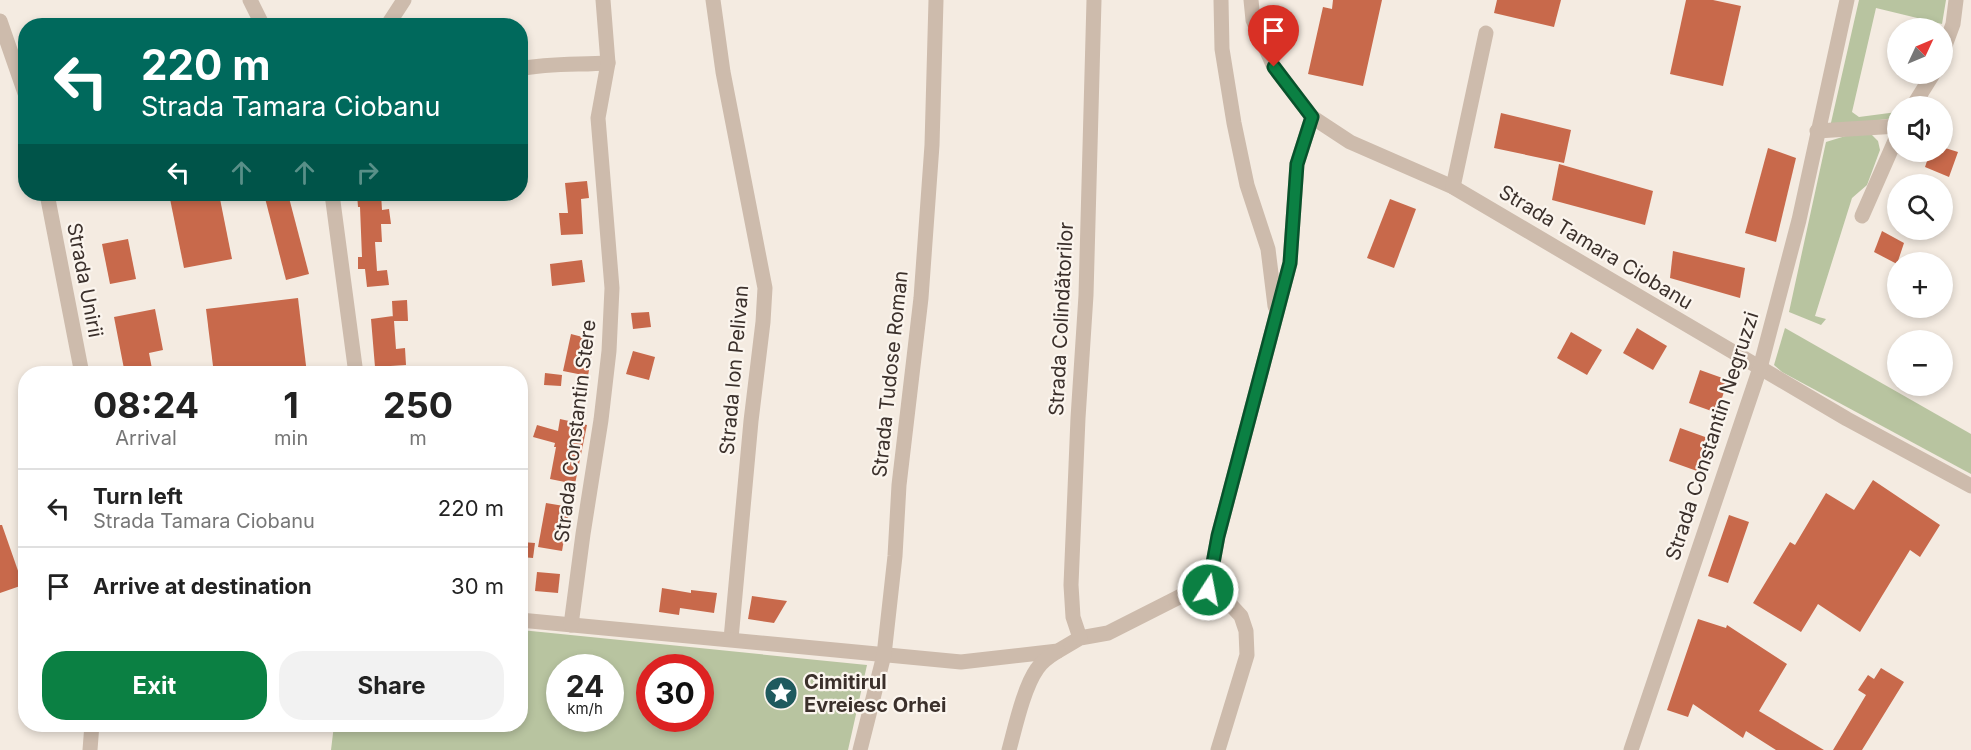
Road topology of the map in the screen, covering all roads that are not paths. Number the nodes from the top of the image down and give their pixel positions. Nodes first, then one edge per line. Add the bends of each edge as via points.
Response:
1 (250, 0) edge
2 (404, 0) edge
3 (603, 0) edge
4 (713, 0) edge
5 (936, 0) edge
6 (1094, 0) edge
7 (1221, 0) edge
8 (1251, 0) edge
9 (1847, 0) edge
10 (1956, 0) edge
11 (259, 18) edge
12 (392, 18) edge
13 (0, 21) edge
14 (1953, 24) edge
15 (1486, 33) dead end
16 (608, 63) junction
17 (528, 67) edge
18 (18, 73) edge
19 (1312, 117) junction
20 (1887, 127) edge
21 (1817, 131) junction
22 (1887, 159) edge
23 (1453, 187) junction
24 (48, 201) edge
25 (333, 201) edge
26 (1862, 216) dead end
27 (1276, 314) junction
28 (80, 366) edge
29 (355, 366) edge
30 (1760, 368) junction
31 (1971, 486) edge
32 (1208, 590) junction
33 (528, 621) edge
34 (571, 624) junction
35 (1080, 638) junction
36 (731, 639) junction
37 (1058, 651) junction
38 (884, 655) junction
39 (92, 732) edge
40 (90, 750) edge
41 (860, 750) edge
42 (1009, 750) edge
43 (1218, 750) edge
44 (1631, 750) edge

1 - 11 street
2 - 12 street
3 - 16 street, Strada Constantin Stere
4 - 36 street, Strada Ion Pelivan via 765,288
5 - 38 street, Strada Tudose Roman via 932,145 921,298
6 - 35 street, Strada Colindătorilor via 1086,295 1071,585 1073,617
7 - 27 street via 1222,49 1234,123 1247,185 1268,249
8 - 19 street, Strada Tamara Ciobanu via 1252,20 1274,67
9 - 21 street, Strada Constantin Negruzzi
10 - 14 street
13 - 18 street
15 - 23 street
16 - 17 street
16 - 34 street, Strada Constantin Stere via 598,118 612,288 609,351
19 - 23 street, Strada Tamara Ciobanu via 1350,142
19 - 27 street via 1297,164 1290,263
20 - 21 street
21 - 30 street, Strada Constantin Negruzzi via 1799,220
22 - 26 street
23 - 30 street, Strada Tamara Ciobanu
24 - 28 street, Strada Unirii
25 - 29 street
27 - 32 street via 1218,536
30 - 31 street, Strada Tamara Ciobanu
30 - 44 street, Strada Constantin Negruzzi
32 - 35 street via 1187,593 1108,633
32 - 43 street via 1241,616 1246,631 1247,655
33 - 34 street
34 - 36 street
35 - 37 street
36 - 38 street
37 - 38 street via 960,662
37 - 42 street via 1035,671
38 - 41 street, Strada Tudose Roman
39 - 40 street

